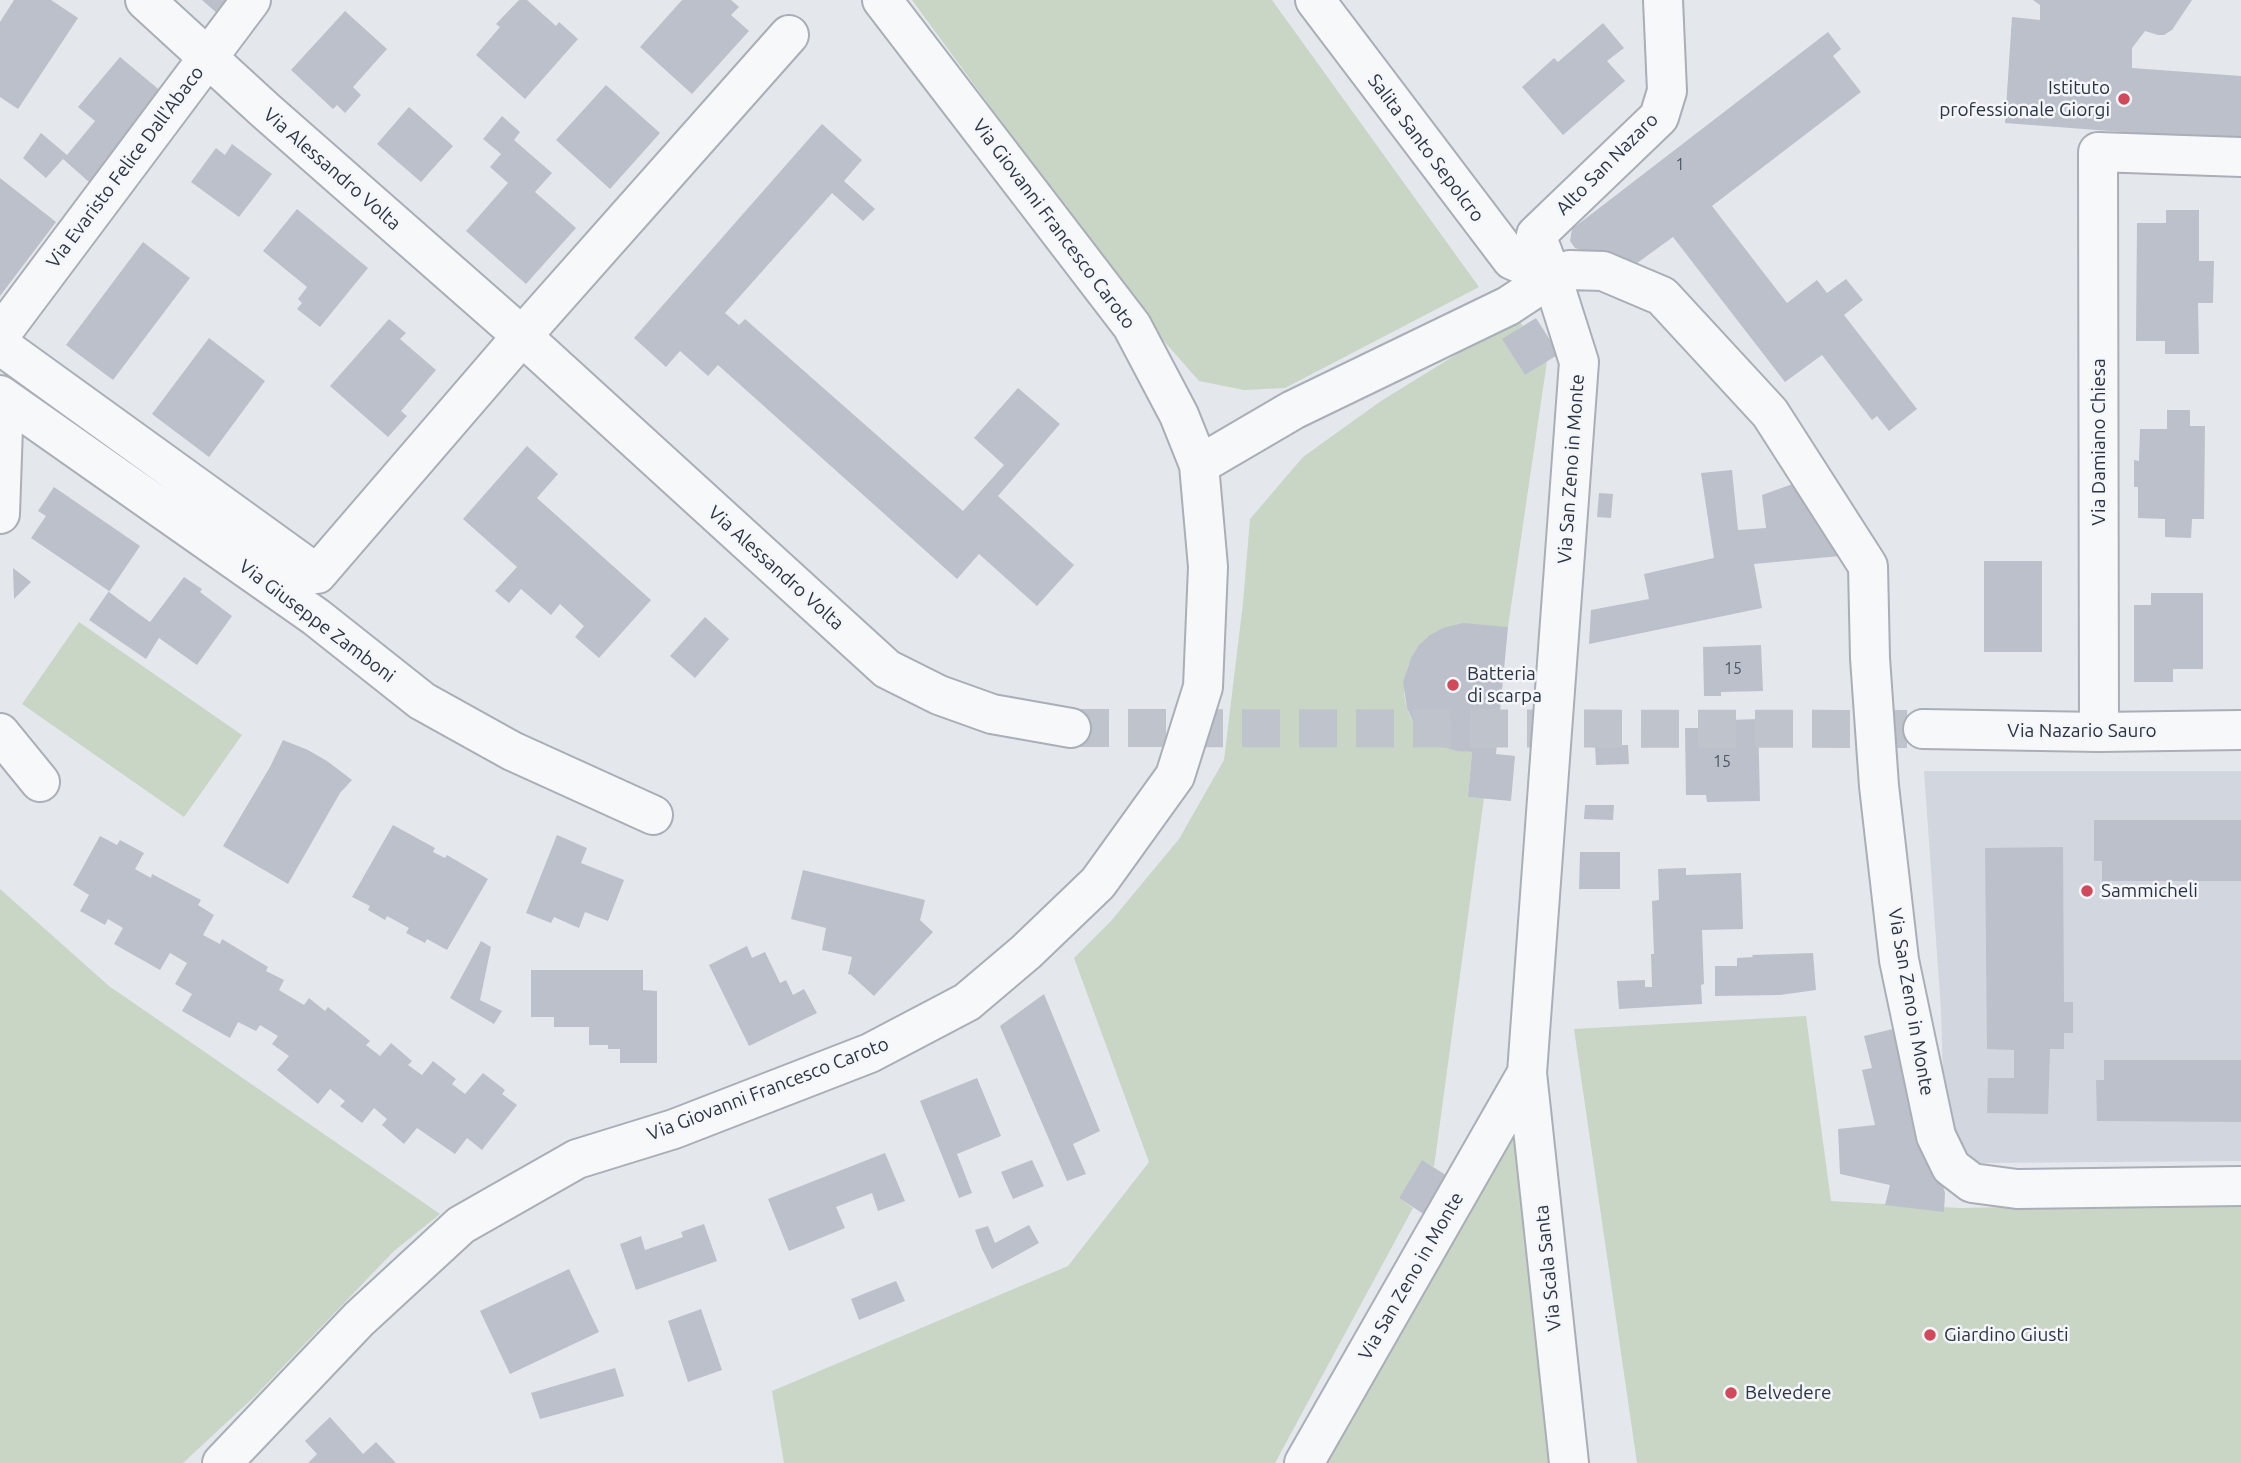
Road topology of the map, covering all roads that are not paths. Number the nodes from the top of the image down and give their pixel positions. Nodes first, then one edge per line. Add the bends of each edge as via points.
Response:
1 (145, 0) edge
2 (251, 0) edge
3 (882, 0) edge
4 (1315, 0) edge
5 (1663, 0) edge
6 (789, 34) dead end
7 (207, 57) junction
8 (2241, 157) edge
9 (1552, 277) junction
10 (0, 335) edge
11 (522, 336) junction
12 (0, 345) edge
13 (0, 394) edge
14 (0, 416) edge
15 (1199, 465) junction
16 (0, 514) edge
17 (1071, 728) tunnel mouth
18 (1923, 729) tunnel mouth
19 (2241, 730) edge
20 (2099, 732) junction
21 (0, 733) edge
22 (40, 782) dead end
23 (653, 815) dead end
24 (1527, 1073) junction
25 (2241, 1186) edge
26 (222, 1463) edge
27 (1304, 1463) edge
28 (1569, 1463) edge

1 - 7 street, Via Alessandro Volta
2 - 7 street, Via Evaristo Felice Dall'Abaco
3 - 15 street, Via Giovanni Francesco Caroto via 1132,326 1179,415
4 - 9 street, Salita Santo Sepolcro via 1512,260
5 - 9 street, Alto San Nazaro via 1667,91 1659,117 1536,235
6 - 11 street
7 - 10 street, Via Evaristo Felice Dall'Abaco
7 - 11 street, Via Alessandro Volta
8 - 20 street, Via Damiano Chiesa via 2098,152
9 - 15 street via 1508,306 1293,410
9 - 24 street, Via San Zeno in Monte via 1578,362
9 - 25 street, Via San Zeno in Monte via 1570,270 1603,271 1662,296 1770,413 1868,566 1879,786 1899,960 1936,1136 1951,1167 1972,1183 2017,1189
11 - 12 street, Via Giuseppe Zamboni via 317,574
11 - 17 street, Via Alessandro Volta via 887,669 992,714
13 - 23 street, Via Giuseppe Zamboni via 316,617 422,701 512,751
14 - 16 street
15 - 26 street, Via Giovanni Francesco Caroto via 1208,566 1203,687 1175,776 1098,883 967,1002 870,1053 674,1129 577,1159 461,1224 359,1320
18 - 20 street, Via Nazario Sauro
19 - 20 street, Via Nazario Sauro
21 - 22 street
24 - 27 street, Via San Zeno in Monte
24 - 28 street, Via Scala Santa

